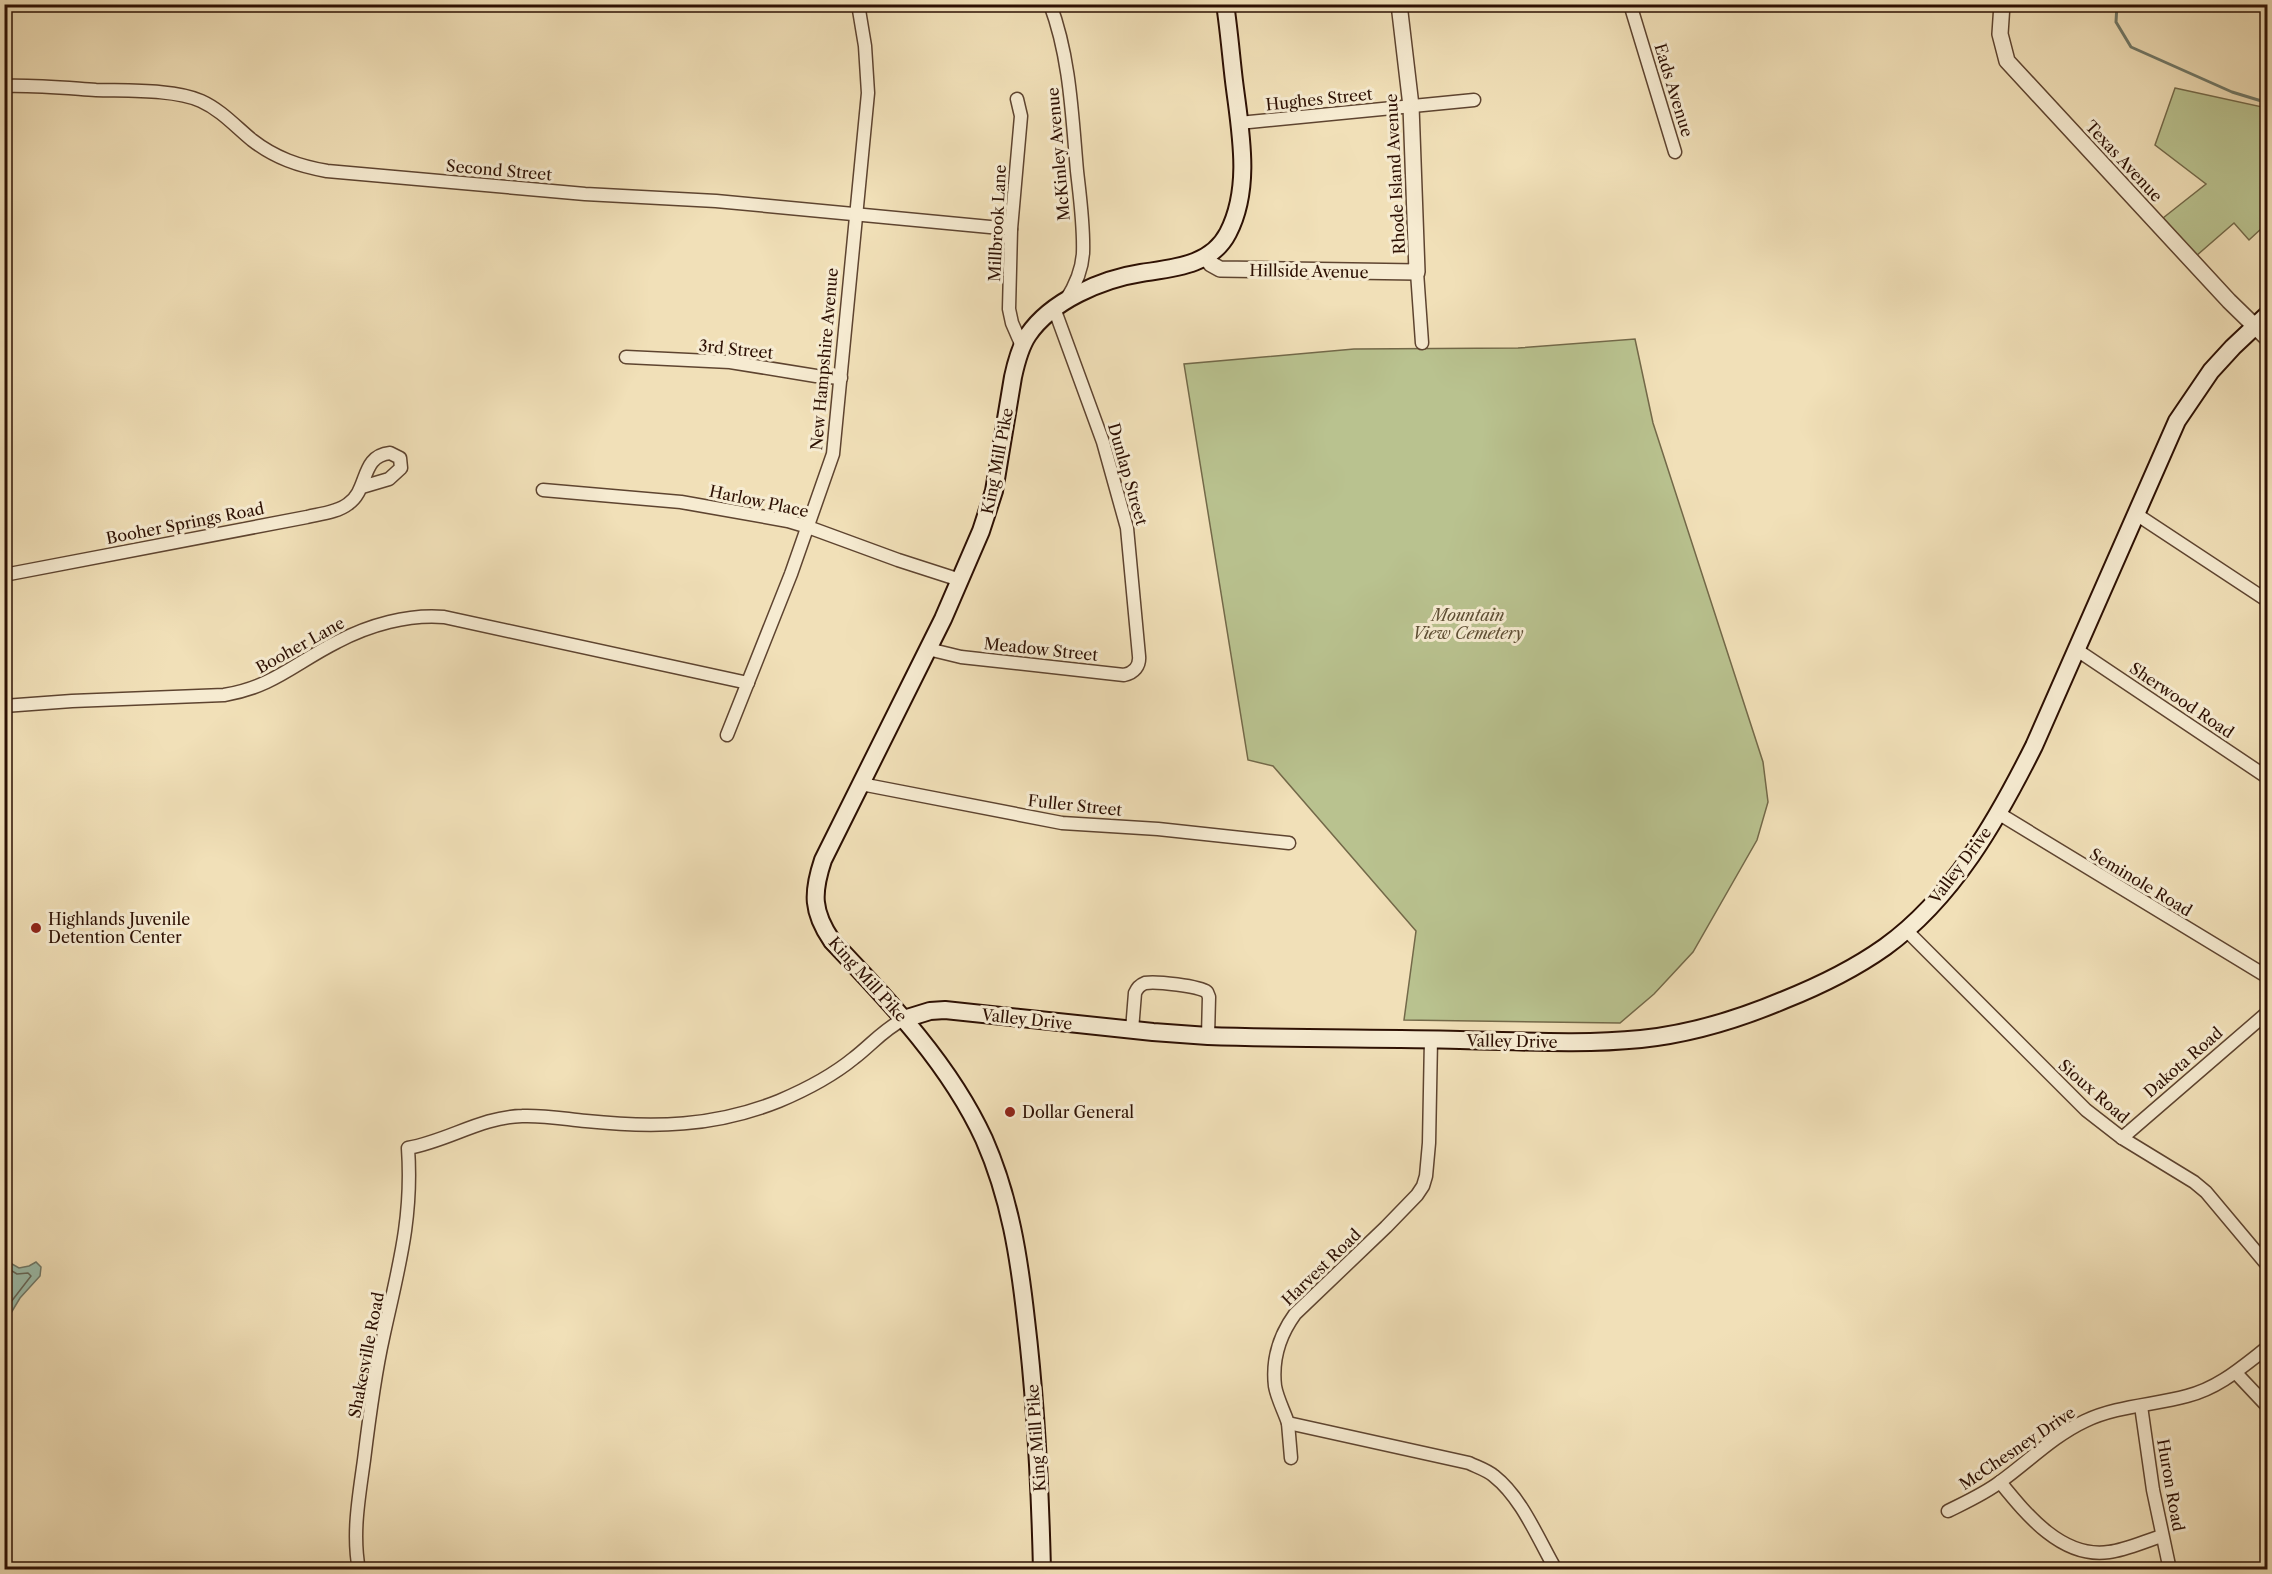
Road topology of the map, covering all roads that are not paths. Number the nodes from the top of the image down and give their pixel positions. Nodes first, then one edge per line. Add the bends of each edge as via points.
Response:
1 (858, 4) edge
2 (1050, 4) edge
3 (1225, 4) edge
4 (1399, 4) edge
5 (1630, 4) edge
6 (2002, 4) edge
7 (4, 86) edge
8 (1017, 99) dead end
9 (1474, 100) dead end
10 (1411, 106) junction
11 (1239, 123) junction
12 (1675, 152) dead end
13 (855, 215) junction
14 (1011, 230) junction
15 (1206, 257) junction
16 (1417, 272) junction
17 (1060, 304) junction
18 (2268, 314) edge
19 (2254, 326) junction
20 (2268, 339) edge
21 (1422, 344) dead end
22 (1022, 346) junction
23 (627, 357) dead end
24 (841, 378) junction
25 (362, 487) dead end
26 (543, 490) dead end
27 (2136, 514) junction
28 (808, 527) junction
29 (4, 575) edge
30 (960, 580) junction
31 (2268, 601) edge
32 (928, 649) junction
33 (2078, 650) junction
34 (1139, 656) joint
35 (747, 683) junction
36 (4, 706) edge
37 (727, 735) dead end
38 (2268, 778) edge
39 (861, 784) junction
40 (1998, 813) junction
41 (1289, 843) dead end
42 (1906, 930) junction
43 (2268, 977) edge
44 (2268, 1012) edge
45 (904, 1018) junction
46 (1132, 1030) junction
47 (1208, 1036) junction
48 (1431, 1039) junction
49 (2121, 1138) junction
50 (408, 1148) joint
51 (2268, 1266) edge
52 (2268, 1347) edge
53 (2236, 1373) junction
54 (2141, 1406) junction
55 (2268, 1407) edge
56 (1288, 1423) junction
57 (1290, 1458) dead end
58 (2000, 1482) junction
59 (1948, 1510) dead end
60 (2162, 1536) junction
61 (359, 1569) edge
62 (1042, 1569) edge
63 (1556, 1569) edge
64 (2170, 1569) edge

1 - 13 street, New Hampshire Avenue via 868,93
2 - 17 street, McKinley Avenue via 1067,70 1082,224 1081,265
3 - 11 main road
4 - 10 street, Rhode Island Avenue
5 - 12 street, Eads Avenue
6 - 19 street, Texas Avenue via 2000,34 2007,61
7 - 13 street, Second Street via 198,99 225,115 276,156 327,171
8 - 14 street, Millbrook Lane via 1022,116
9 - 10 street, Hughes Street
10 - 11 street, Hughes Street
10 - 16 street, Rhode Island Avenue
11 - 15 main road via 1239,202 1228,234
13 - 14 street, Second Street
13 - 24 street, New Hampshire Avenue
14 - 22 street, Millbrook Lane via 1009,309
15 - 16 street, Hillside Avenue via 1220,270
15 - 17 main road via 1187,265 1113,280
16 - 21 street, Rhode Island Avenue
17 - 22 main road, King Mill Pike via 1031,331
17 - 34 street, Dunlap Street via 1124,517
18 - 19 main road, Valley Drive
19 - 20 street, Texas Avenue
19 - 27 main road, Valley Drive via 2192,396 2167,441
22 - 30 main road, King Mill Pike via 988,514
23 - 24 street, 3rd Street via 730,362
24 - 28 street, New Hampshire Avenue via 833,454
25 - 29 street, Booher Springs Road via 348,505 319,514
26 - 28 street, Harlow Place via 681,502
27 - 31 street
27 - 33 main road, Valley Drive
28 - 30 street, Harlow Place
28 - 35 street, New Hampshire Avenue
30 - 32 main road, King Mill Pike
32 - 34 street, Meadow Street via 1021,665 1124,675 1138,666
32 - 39 main road, King Mill Pike
33 - 38 street, Sherwood Road
33 - 40 main road, Valley Drive
35 - 36 street, Booher Lane via 426,616 352,634 273,681 242,692
35 - 37 street, New Hampshire Avenue
39 - 41 street, Fuller Street via 1062,823
39 - 45 main road, King Mill Pike via 823,860 815,889 816,907 832,941
40 - 42 main road, Valley Drive via 1954,879
40 - 43 street, Seminole Road
42 - 48 main road, Valley Drive via 1863,961 1804,992 1732,1020 1692,1030 1598,1042
42 - 49 street, Sioux Road via 2070,1095
44 - 49 street, Dakota Road
45 - 46 main road, Valley Drive via 945,1010
45 - 50 street, Valley Drive via 822,1079 780,1101 723,1119 667,1126 522,1116 484,1122
45 - 62 main road, King Mill Pike via 972,1116 1006,1196 1019,1256 1030,1352
46 - 47 main road, Valley Drive
46 - 47 street via 1135,993 1147,983 1197,987 1207,992
47 - 48 main road, Valley Drive
48 - 56 street, Harvest Road via 1429,1143 1423,1186 1386,1227 1303,1305 1284,1330 1276,1353 1275,1387
49 - 51 street, Sioux Road via 2206,1192
50 - 61 street, Shakesville Road via 409,1203 404,1245 375,1377 355,1531
52 - 53 street, McChesney Drive
53 - 54 street, McChesney Drive via 2205,1390
53 - 55 street
54 - 58 street, McChesney Drive via 2104,1414 2070,1429
54 - 60 street, Huron Road
56 - 57 street, Harvest Road
56 - 63 street via 1469,1463 1492,1474 1518,1503
58 - 59 street, McChesney Drive
58 - 60 street via 2056,1538 2082,1551 2109,1552
60 - 64 street, Huron Road

